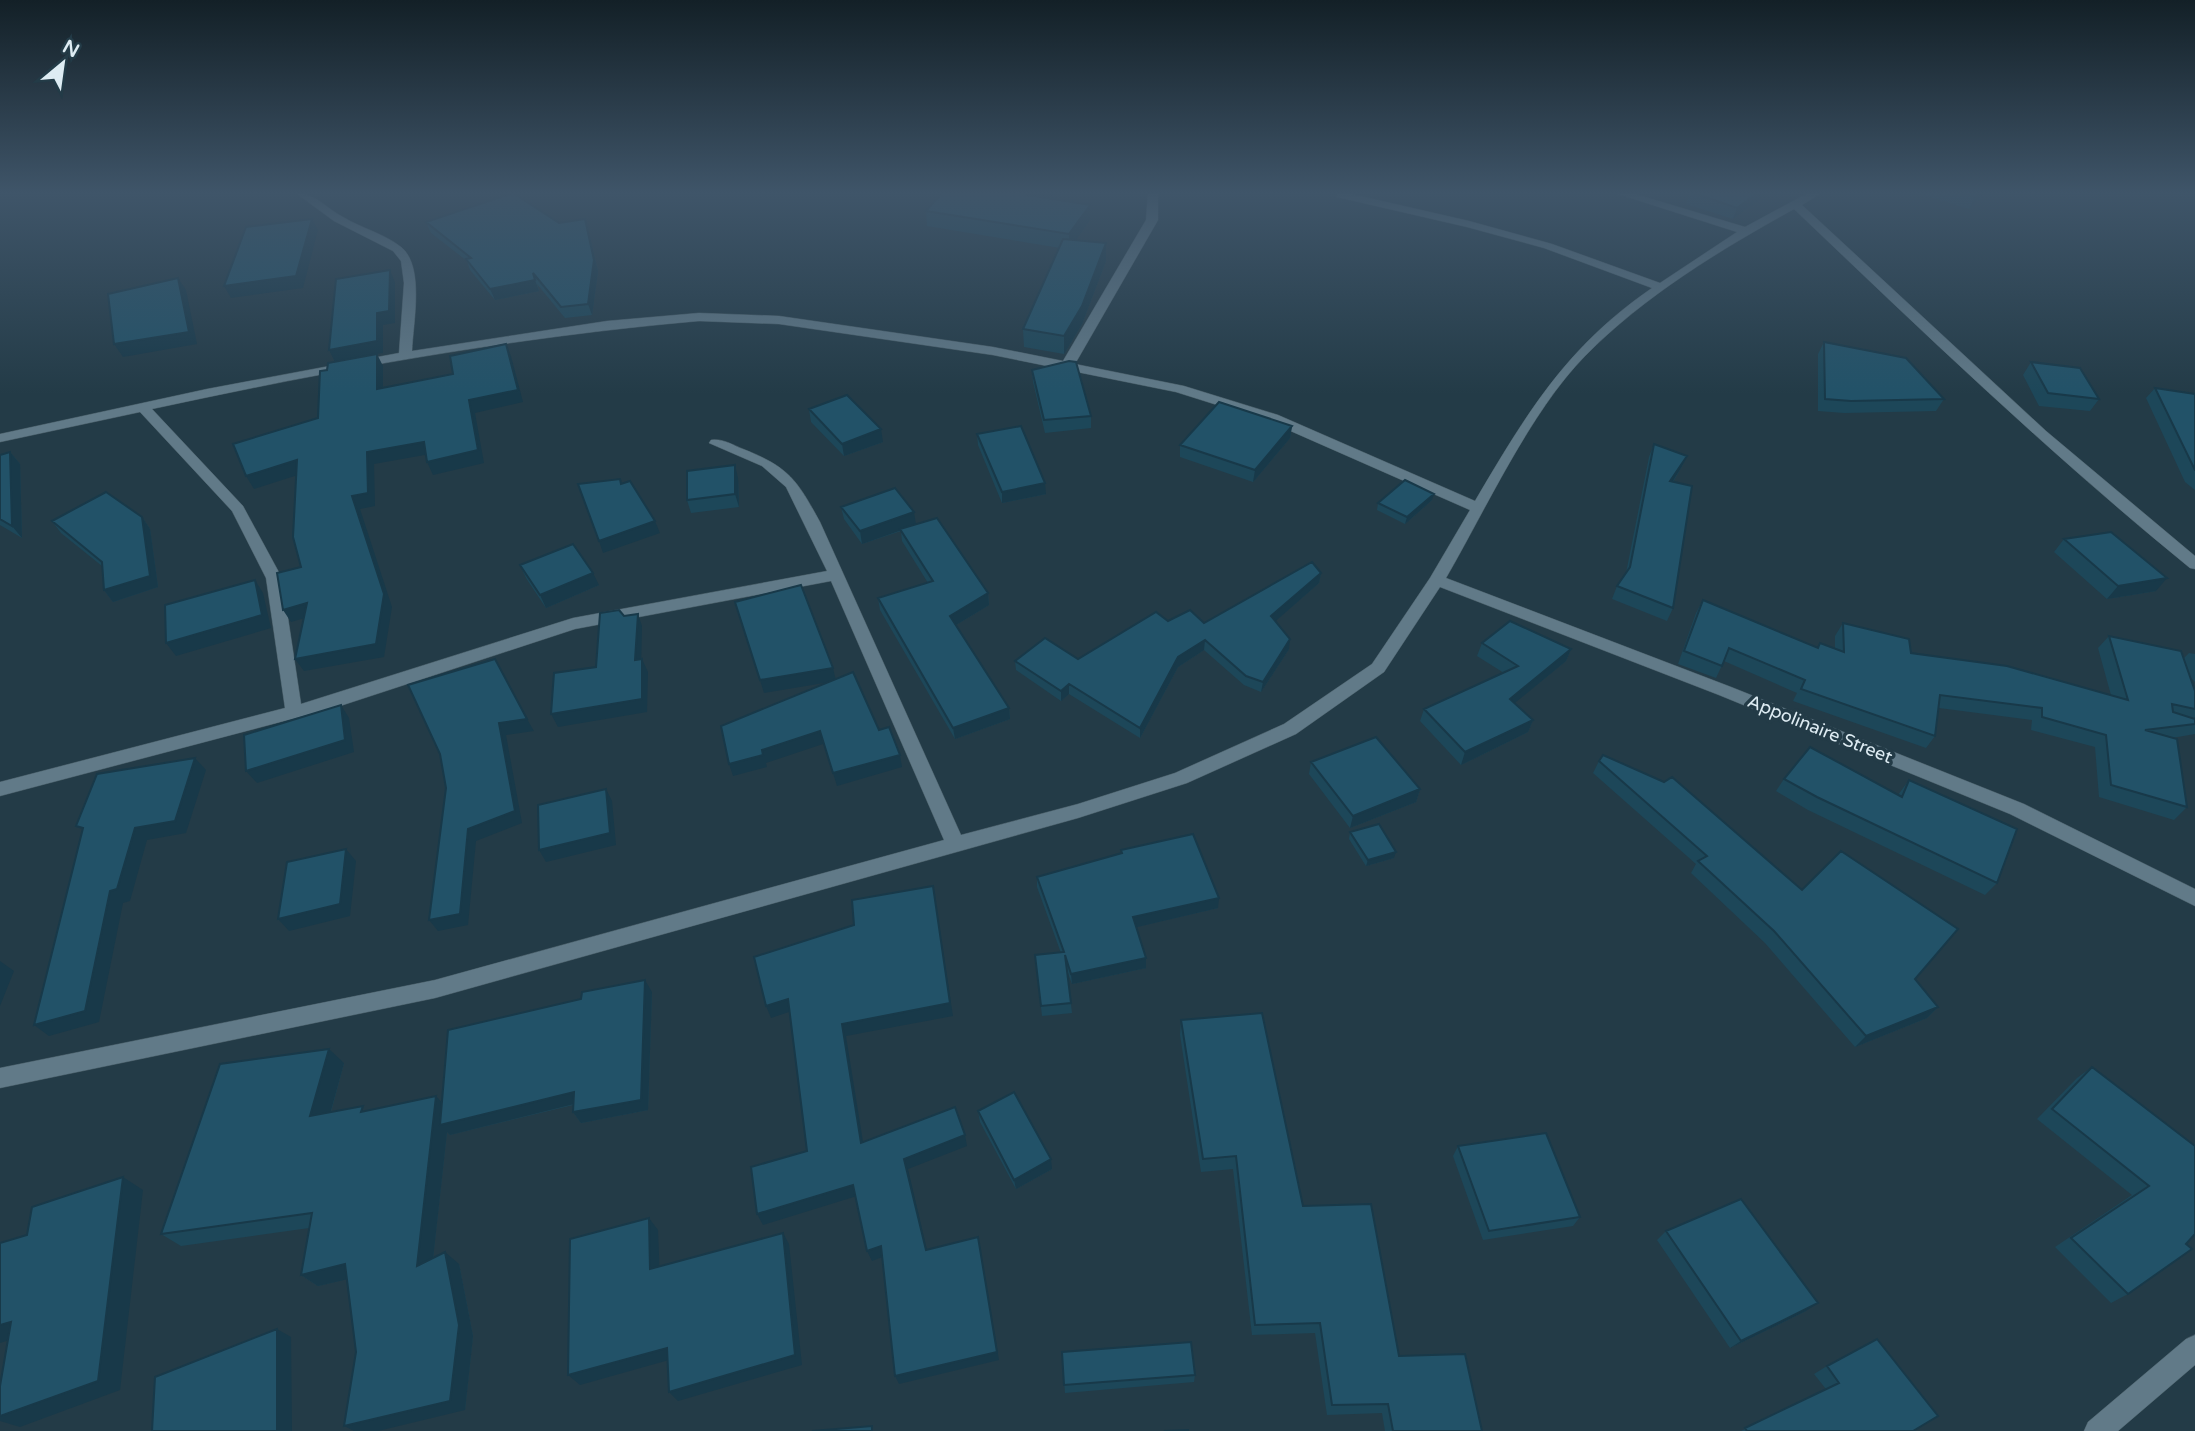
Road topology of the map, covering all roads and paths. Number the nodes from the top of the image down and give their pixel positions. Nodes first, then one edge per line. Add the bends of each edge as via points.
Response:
1 (406, 260) edge
2 (1129, 260) edge
3 (1586, 260) edge
4 (1702, 260) edge
5 (1854, 260) edge
6 (1661, 287) junction
7 (405, 356) junction
8 (1067, 366) junction
9 (143, 407) junction
10 (0, 438) edge
11 (716, 443) dead end
12 (1478, 508) junction
13 (2195, 564) edge
14 (836, 575) junction
15 (1437, 580) junction
16 (294, 712) junction
17 (0, 789) edge
18 (956, 845) junction
19 (2195, 898) edge
20 (0, 1078) edge
21 (2195, 1348) edge
22 (2097, 1431) edge

1 - 7 street via 410,283
2 - 8 street
3 - 6 street
4 - 6 street
5 - 13 street via 1999,397
6 - 12 street via 1579,355 1530,419
7 - 8 street via 607,325 699,317 779,320 858,330
7 - 9 street
8 - 12 street via 1179,389 1273,418
9 - 10 street
9 - 16 street via 237,509 274,578
11 - 14 street via 767,463 792,484
12 - 15 street
14 - 16 street via 573,624
14 - 18 street
15 - 18 street via 1378,668 1290,729 1181,778
15 - 19 street, Appolinaire Street via 2017,809
16 - 17 street
18 - 20 street via 435,989
21 - 22 street

